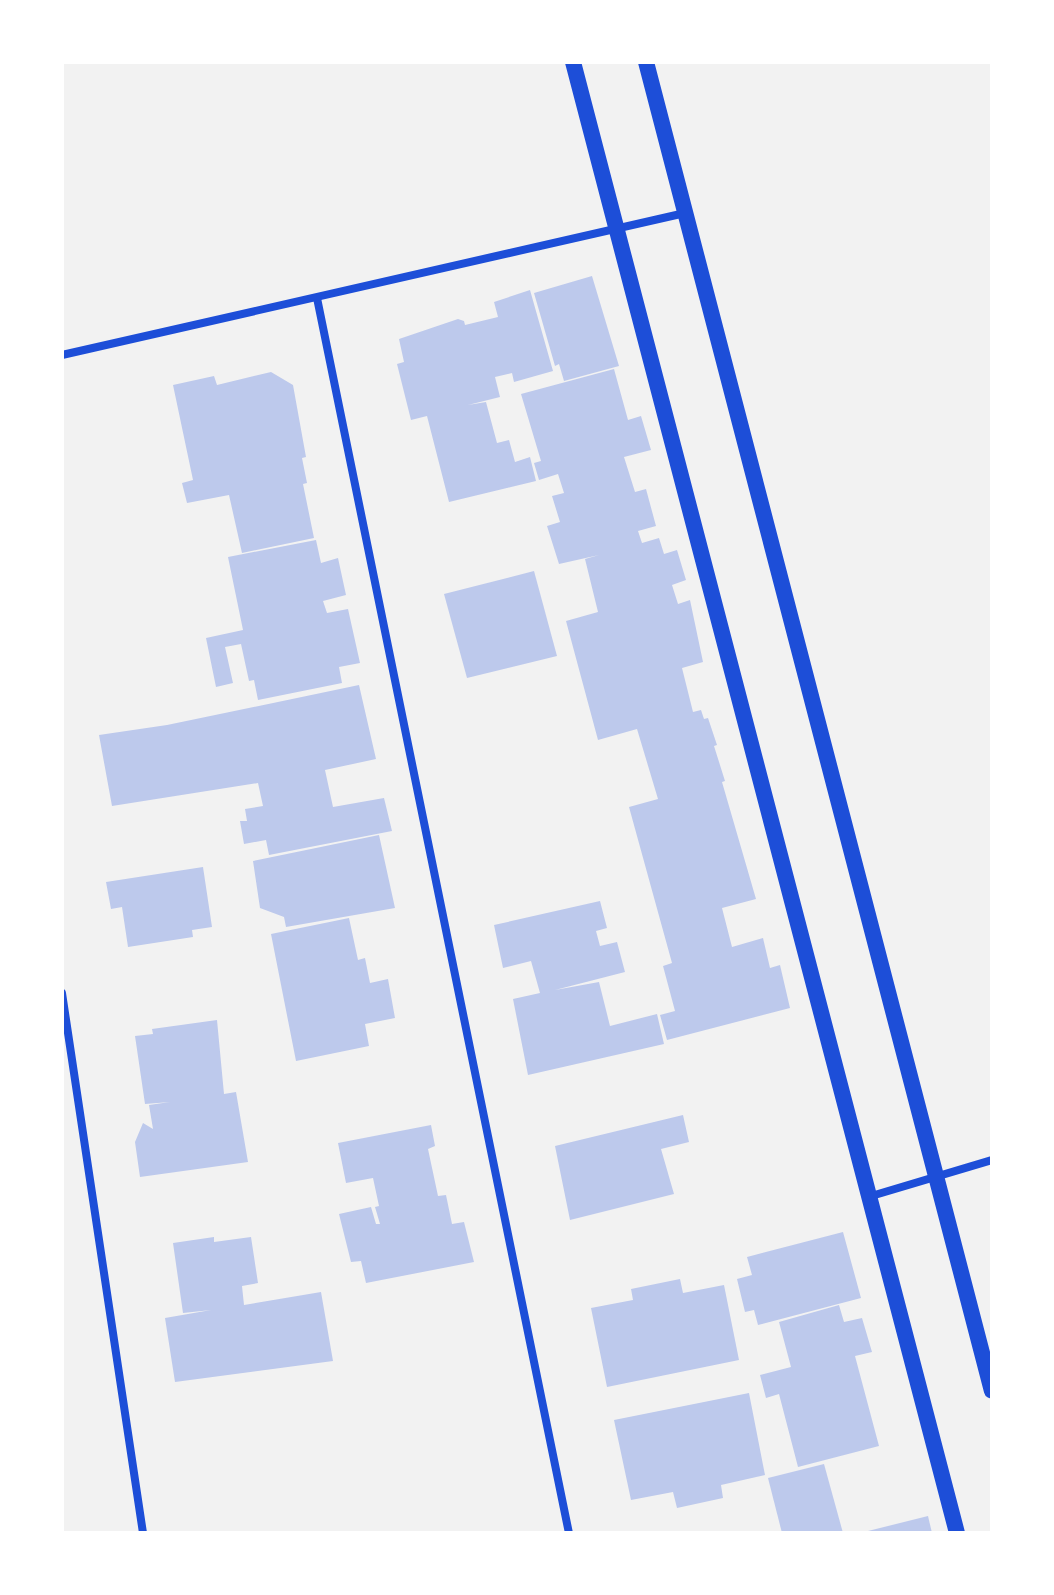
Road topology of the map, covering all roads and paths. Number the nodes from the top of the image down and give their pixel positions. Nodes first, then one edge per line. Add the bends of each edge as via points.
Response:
1 (573, 62) edge
2 (646, 62) edge
3 (685, 213) junction
4 (616, 227) junction
5 (317, 298) junction
6 (62, 355) edge
7 (62, 993) edge
8 (992, 1160) edge
9 (935, 1177) junction
10 (867, 1198) junction
11 (992, 1391) edge
12 (143, 1533) edge
13 (569, 1533) edge
14 (957, 1533) edge

1 - 4 main road
2 - 3 main road
3 - 4 street
3 - 9 main road
4 - 5 street
4 - 10 main road
5 - 6 street
5 - 13 street
7 - 12 street
8 - 9 street
9 - 10 street
9 - 11 main road
10 - 14 main road

